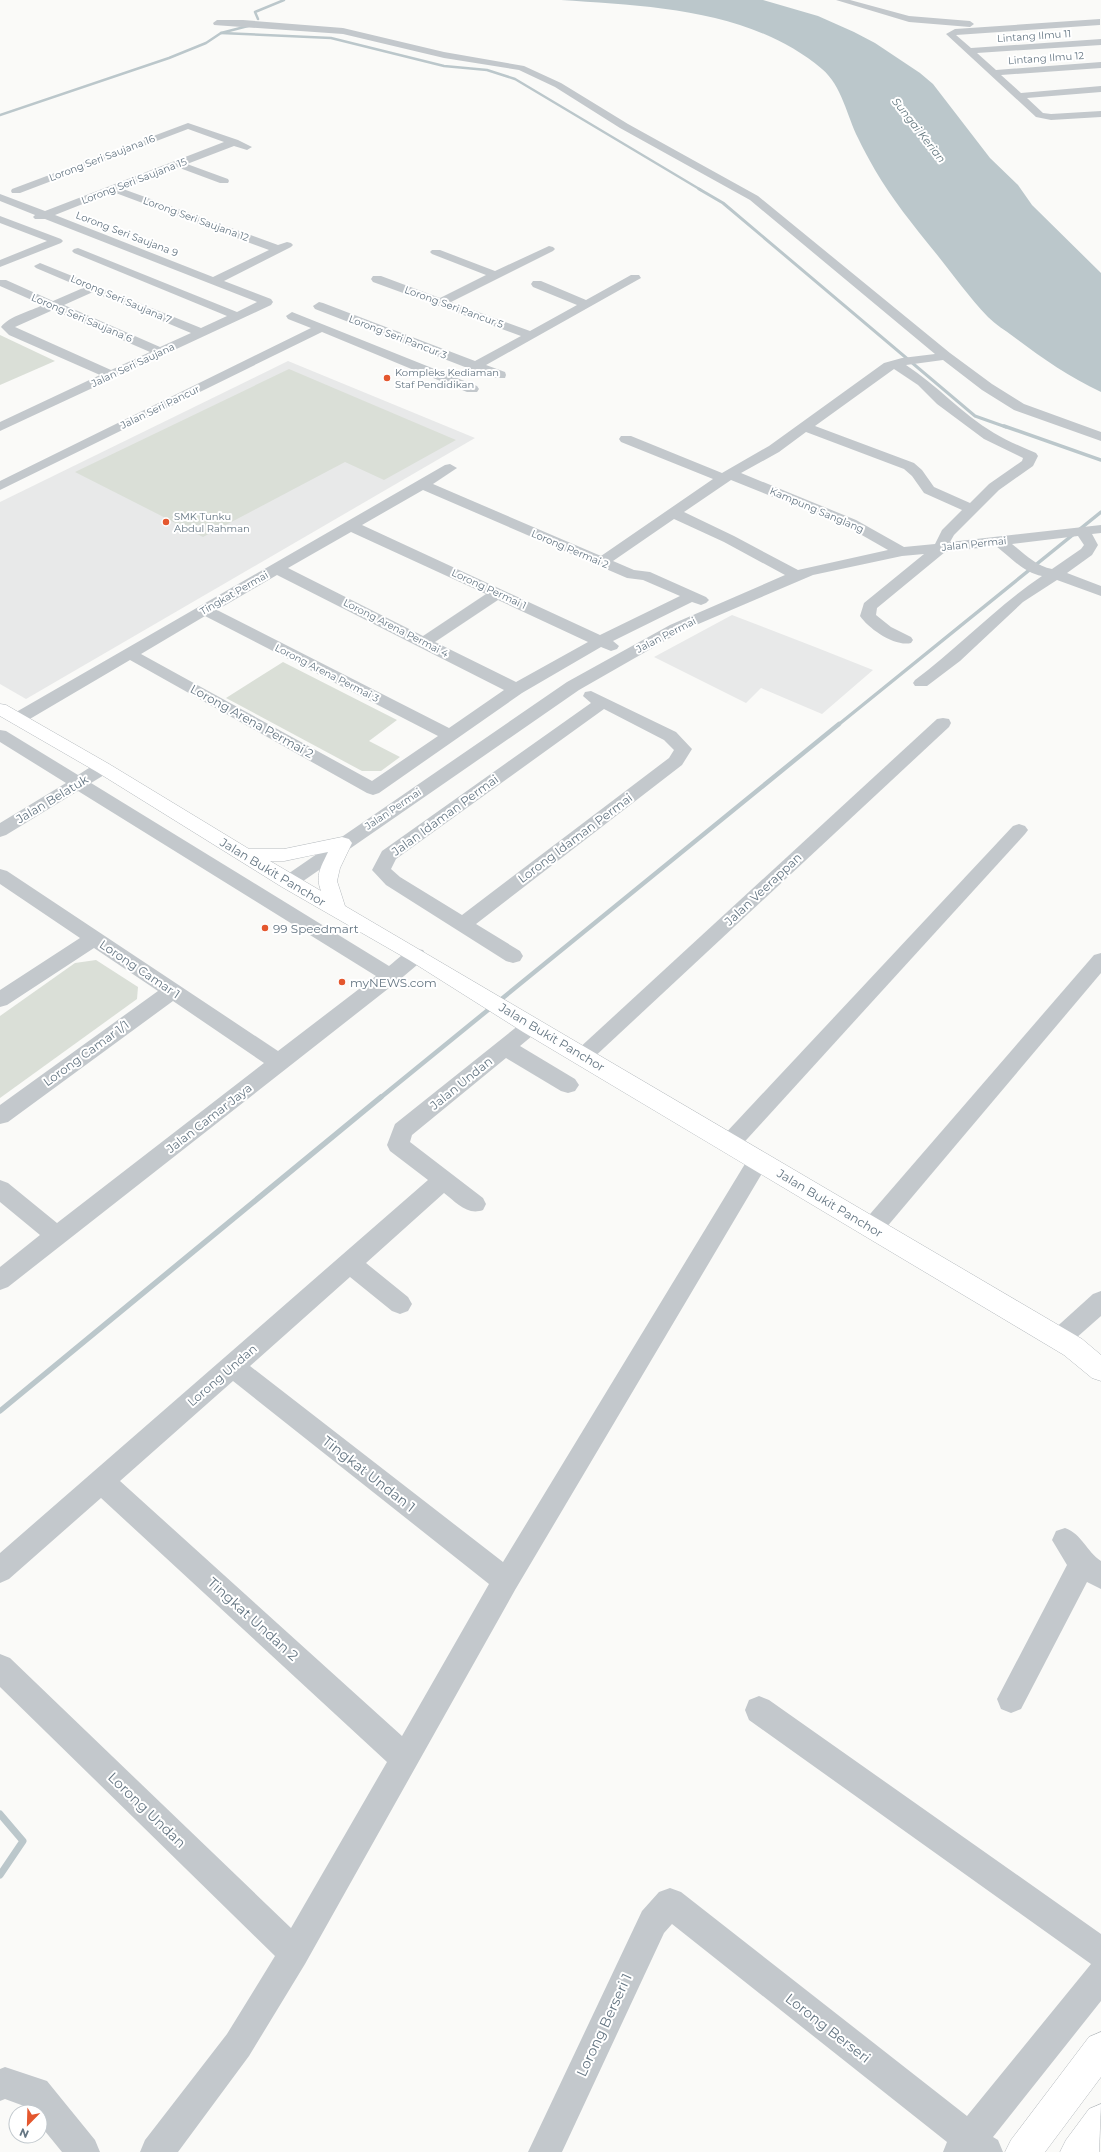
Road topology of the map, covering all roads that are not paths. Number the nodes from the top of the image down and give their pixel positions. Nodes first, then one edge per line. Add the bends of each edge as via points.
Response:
1 (840, 0) edge
2 (859, 0) edge
3 (978, 19) dead end
4 (1099, 20) edge
5 (218, 23) dead end
6 (1101, 42) edge
7 (969, 52) junction
8 (1101, 65) edge
9 (993, 73) junction
10 (1101, 89) edge
11 (1018, 96) junction
12 (1101, 114) edge
13 (234, 142) junction
14 (247, 147) dead end
15 (178, 164) junction
16 (224, 181) dead end
17 (114, 189) junction
18 (0, 197) edge
19 (34, 198) dead end
20 (47, 203) dead end
21 (0, 206) edge
22 (62, 209) junction
23 (76, 214) dead end
24 (46, 215) junction
25 (0, 219) edge
26 (33, 220) junction
27 (16, 225) junction
28 (0, 231) edge
29 (549, 249) dead end
30 (78, 251) dead end
31 (436, 252) dead end
32 (0, 264) edge
33 (40, 266) dead end
34 (214, 268) dead end
35 (495, 275) junction
36 (233, 276) junction
37 (635, 278) dead end
38 (378, 279) dead end
39 (214, 281) junction
40 (2, 283) dead end
41 (536, 284) dead end
42 (94, 288) junction
43 (441, 302) junction
44 (586, 304) junction
45 (53, 305) junction
46 (319, 306) dead end
47 (252, 309) junction
48 (237, 316) junction
49 (292, 316) dead end
50 (321, 328) junction
51 (201, 333) junction
52 (530, 335) junction
53 (417, 344) junction
54 (161, 352) junction
55 (391, 356) junction
56 (941, 357) junction
57 (898, 363) junction
58 (475, 366) junction
59 (111, 375) junction
60 (500, 375) dead end
61 (472, 389) dead end
62 (0, 410) edge
63 (18, 419) junction
64 (0, 427) edge
65 (806, 427) junction
66 (1101, 437) edge
67 (626, 439) dead end
68 (450, 468) dead end
69 (726, 476) junction
70 (422, 484) junction
71 (0, 486) edge
72 (972, 509) junction
73 (673, 513) junction
74 (351, 526) junction
75 (1101, 529) edge
76 (1083, 531) junction
77 (1000, 542) junction
78 (940, 548) junction
79 (902, 552) junction
80 (602, 562) junction
81 (276, 568) junction
82 (1056, 574) junction
83 (797, 576) junction
84 (1101, 591) edge
85 (498, 593) junction
86 (692, 596) junction
87 (719, 608) junction
88 (205, 610) junction
89 (905, 640) dead end
90 (601, 641) junction
91 (424, 642) junction
92 (130, 654) junction
93 (627, 655) junction
94 (921, 683) dead end
95 (573, 686) junction
96 (516, 688) junction
97 (603, 702) junction
98 (0, 709) edge
99 (17, 720) junction
100 (943, 723) dead end
101 (0, 734) edge
102 (449, 735) junction
103 (103, 768) junction
104 (79, 783) junction
105 (1019, 830) dead end
106 (0, 831) edge
107 (342, 843) junction
108 (244, 855) junction
109 (0, 874) edge
110 (288, 882) junction
111 (337, 910) junction
112 (463, 924) junction
113 (95, 938) junction
114 (416, 955) junction
115 (513, 956) dead end
116 (1101, 960) edge
117 (391, 976) junction
118 (173, 991) junction
119 (0, 1000) edge
120 (531, 1026) junction
121 (505, 1047) junction
122 (583, 1056) junction
123 (280, 1063) junction
124 (568, 1085) dead end
125 (0, 1116) edge
126 (730, 1143) junction
127 (759, 1160) junction
128 (444, 1180) junction
129 (0, 1189) edge
130 (475, 1204) dead end
131 (872, 1228) junction
132 (56, 1235) junction
133 (349, 1263) junction
134 (0, 1280) edge
135 (1101, 1301) edge
136 (400, 1304) dead end
137 (1059, 1339) junction
138 (232, 1366) junction
139 (1101, 1370) edge
140 (101, 1481) junction
141 (1065, 1540) dead end
142 (0, 1570) edge
143 (1092, 1570) edge
144 (506, 1582) junction
145 (0, 1668) edge
146 (1010, 1699) dead end
147 (759, 1710) dead end
148 (404, 1758) junction
149 (670, 1903) joint
150 (294, 1952) junction
151 (1101, 1953) edge
152 (1101, 1976) edge
153 (1101, 2049) edge
154 (0, 2085) edge
155 (1101, 2121) edge
156 (972, 2148) edge
157 (83, 2152) edge
158 (157, 2152) edge
159 (545, 2152) edge
160 (1023, 2152) edge
161 (1078, 2152) edge

1 - 4 street via 903,18 949,23
2 - 3 street via 915,15
4 - 7 street via 950,34
5 - 56 street via 343,31 444,55 521,68 558,85 624,126 754,198
6 - 7 street, Lintang Ilmu 11
7 - 9 street
8 - 9 street, Lintang Ilmu 12
9 - 11 street
10 - 11 street
11 - 12 street via 1040,115 1051,117
13 - 14 street
13 - 15 street, Lorong Seri Saujana 15
13 - 19 street, Lorong Seri Saujana 16 via 188,126 16,191
15 - 16 street
15 - 17 street, Lorong Seri Saujana 15
17 - 22 street, Lorong Seri Saujana 15
17 - 36 street, Lorong Seri Saujana 12 via 283,247
18 - 24 street
20 - 22 street, Lorong Seri Saujana 9
21 - 26 street
22 - 23 street, Lorong Seri Saujana 9
22 - 24 street, Lorong Seri Saujana 15
24 - 26 street, Lorong Seri Saujana 15
24 - 39 street
25 - 27 street
26 - 47 street
27 - 28 street
27 - 32 street via 57,241
29 - 35 street
30 - 48 street
31 - 35 street
33 - 42 street, Lorong Seri Saujana 7
34 - 36 street
35 - 43 street
36 - 39 street
37 - 44 street
38 - 43 street, Lorong Seri Pancur 5
39 - 47 street, Jalan Seri Saujana via 266,302
40 - 45 street, Lorong Seri Saujana 6
41 - 44 street
42 - 45 street
42 - 51 street, Lorong Seri Saujana 7
43 - 52 street, Lorong Seri Pancur 5
44 - 52 street
45 - 54 street, Lorong Seri Saujana 6
45 - 59 street via 7,328
46 - 53 street, Lorong Seri Pancur 3
47 - 48 street, Jalan Seri Saujana
48 - 51 street, Jalan Seri Saujana
49 - 50 street
50 - 55 street
50 - 71 street, Jalan Seri Pancur
51 - 54 street, Jalan Seri Saujana
52 - 58 street
53 - 55 street
53 - 58 street, Lorong Seri Pancur 3
54 - 59 street, Jalan Seri Saujana
55 - 61 street
56 - 57 street
56 - 66 street via 1019,407
57 - 65 street via 889,366
57 - 72 street via 942,401 989,436 1030,456 1028,462 994,487
58 - 60 street, Lorong Seri Pancur 3
59 - 63 street, Jalan Seri Saujana
62 - 63 street
63 - 64 street, Jalan Seri Saujana
65 - 69 street via 774,450
65 - 72 street via 909,466 929,490
67 - 69 street, Kampung Sanglang
68 - 70 street, Tingkat Permai
69 - 73 street
69 - 79 street, Kampung Sanglang via 851,523
70 - 74 street, Tingkat Permai
70 - 80 street, Lorong Permai 2
72 - 78 street via 947,533
73 - 80 street
73 - 83 street via 729,539
74 - 81 street, Tingkat Permai
74 - 85 street, Lorong Permai 1
75 - 76 street, Jalan Permai
76 - 77 street, Jalan Permai
76 - 82 street via 1091,545 1087,552
77 - 78 street, Jalan Permai
77 - 82 street via 1033,567
78 - 79 street, Jalan Permai
78 - 89 street via 870,606 868,616
79 - 83 street, Jalan Permai via 809,571
80 - 86 street, Lorong Permai 2 via 632,575 645,574
81 - 88 street, Tingkat Permai
81 - 91 street, Lorong Arena Permai 4
82 - 84 street
82 - 94 street via 1018,599 954,658
83 - 87 street, Jalan Permai
85 - 90 street, Lorong Permai 1
85 - 91 street
86 - 87 street, Lorong Permai 2
86 - 90 street
87 - 93 street, Jalan Permai
88 - 92 street, Tingkat Permai
88 - 102 street, Lorong Arena Permai 3
90 - 93 street, Lorong Permai 1
90 - 96 street
91 - 96 street, Lorong Arena Permai 4
92 - 99 street, Tingkat Permai
92 - 102 street, Lorong Arena Permai 2 via 373,789
93 - 95 street, Jalan Permai
95 - 97 street
95 - 107 street, Jalan Permai
96 - 102 street
97 - 112 street, Lorong Idaman Permai via 670,736 683,749 676,761
97 - 112 street, Jalan Idaman Permai via 389,855 381,870 393,881
98 - 99 main road, Jalan Bukit Panchor
99 - 103 main road, Jalan Bukit Panchor
100 - 122 street, Jalan Veerappan
101 - 104 street
103 - 104 street, Jalan Belatuk
103 - 108 main road, Jalan Bukit Panchor
104 - 106 street, Jalan Belatuk
104 - 117 street
105 - 126 street
107 - 108 main road via 284,855
107 - 110 street, Jalan Permai
107 - 111 main road via 327,881
108 - 110 main road, Jalan Bukit Panchor
109 - 113 street, Lorong Camar 1
110 - 111 main road, Jalan Bukit Panchor
111 - 114 main road, Jalan Bukit Panchor
112 - 115 street, Jalan Idaman Permai
113 - 118 street, Lorong Camar 1
113 - 119 street
114 - 117 street, Jalan Camar Jaya
114 - 120 main road, Jalan Bukit Panchor
116 - 131 street
117 - 123 street, Jalan Camar Jaya
118 - 123 street, Lorong Camar 1
118 - 125 street, Lorong Camar 1/1
120 - 121 street, Jalan Undan
120 - 122 main road, Jalan Bukit Panchor
121 - 124 street
121 - 128 street, Jalan Undan via 403,1130 398,1145
122 - 126 main road, Jalan Bukit Panchor
123 - 132 street, Jalan Camar Jaya
126 - 127 main road, Jalan Bukit Panchor
127 - 131 main road, Jalan Bukit Panchor
127 - 144 street
128 - 130 street
128 - 133 street, Lorong Undan
129 - 132 street
131 - 137 main road, Jalan Bukit Panchor
132 - 134 street, Jalan Camar Jaya
133 - 136 street
133 - 138 street, Lorong Undan
135 - 137 street
137 - 139 main road, Jalan Bukit Panchor
138 - 140 street, Lorong Undan
138 - 144 street, Tingkat Undan 1
140 - 142 street, Lorong Undan
140 - 148 street, Tingkat Undan 2
141 - 143 street
143 - 146 street
144 - 148 street
145 - 150 street, Lorong Undan
147 - 151 street
148 - 150 street
149 - 156 street, Lorong Berseri
149 - 159 street, Lorong Berseri 1 via 653,1922
150 - 158 street via 238,2045
152 - 156 street
153 - 160 main road
154 - 157 street via 5,2083 36,2093
155 - 161 main road

